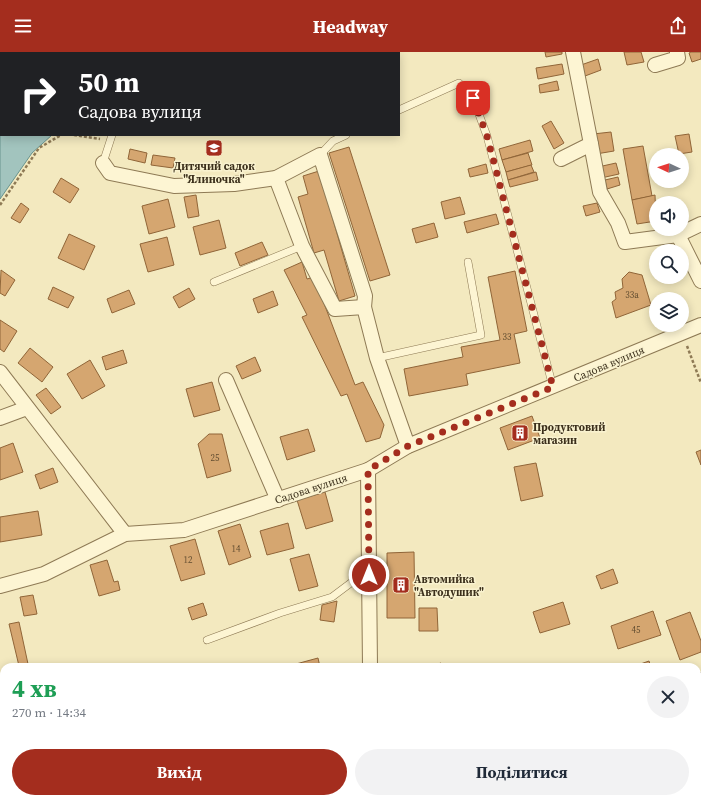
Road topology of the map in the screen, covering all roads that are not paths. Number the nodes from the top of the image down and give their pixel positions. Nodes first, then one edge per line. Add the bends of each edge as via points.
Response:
1 (573, 52) edge
2 (677, 52) edge
3 (655, 65) dead end
4 (400, 110) edge
5 (344, 136) edge
6 (111, 138) edge
7 (591, 144) junction
8 (320, 155) junction
9 (561, 158) dead end
10 (102, 163) joint
11 (276, 178) junction
12 (701, 224) edge
13 (689, 230) edge
14 (670, 236) edge
15 (678, 236) edge
16 (302, 246) junction
17 (468, 262) dead end
18 (701, 281) edge
19 (214, 282) dead end
20 (364, 307) junction
21 (701, 325) edge
22 (377, 358) junction
23 (0, 372) edge
24 (226, 380) dead end
25 (553, 387) junction
26 (27, 408) junction
27 (0, 418) edge
28 (408, 446) junction
29 (368, 470) junction
30 (278, 500) junction
31 (125, 534) junction
32 (369, 575) junction
33 (0, 586) edge
34 (207, 640) dead end
35 (370, 663) edge

1 - 7 street
2 - 3 street via 678,58
4 - 25 lane via 459,83 473,98 487,136
5 - 8 lane via 333,141
6 - 10 lane
7 - 9 street
7 - 14 street via 600,192 618,223 625,242
8 - 11 street
8 - 20 street via 364,296
10 - 11 street via 110,173 174,186 234,184
11 - 16 street
12 - 13 street
15 - 18 street
16 - 19 lane
16 - 20 street via 335,309
17 - 22 lane via 481,335
20 - 22 street
21 - 25 street, Садова вулиця
22 - 28 street
23 - 26 street
24 - 30 street
25 - 28 street, Садова вулиця
26 - 27 street
26 - 31 street
28 - 29 street, Садова вулиця
29 - 30 street, Садова вулиця
29 - 32 street
30 - 31 street, Садова вулиця via 184,530
31 - 33 street, Садова вулиця via 44,574
32 - 34 lane via 352,582 332,597
32 - 35 street

